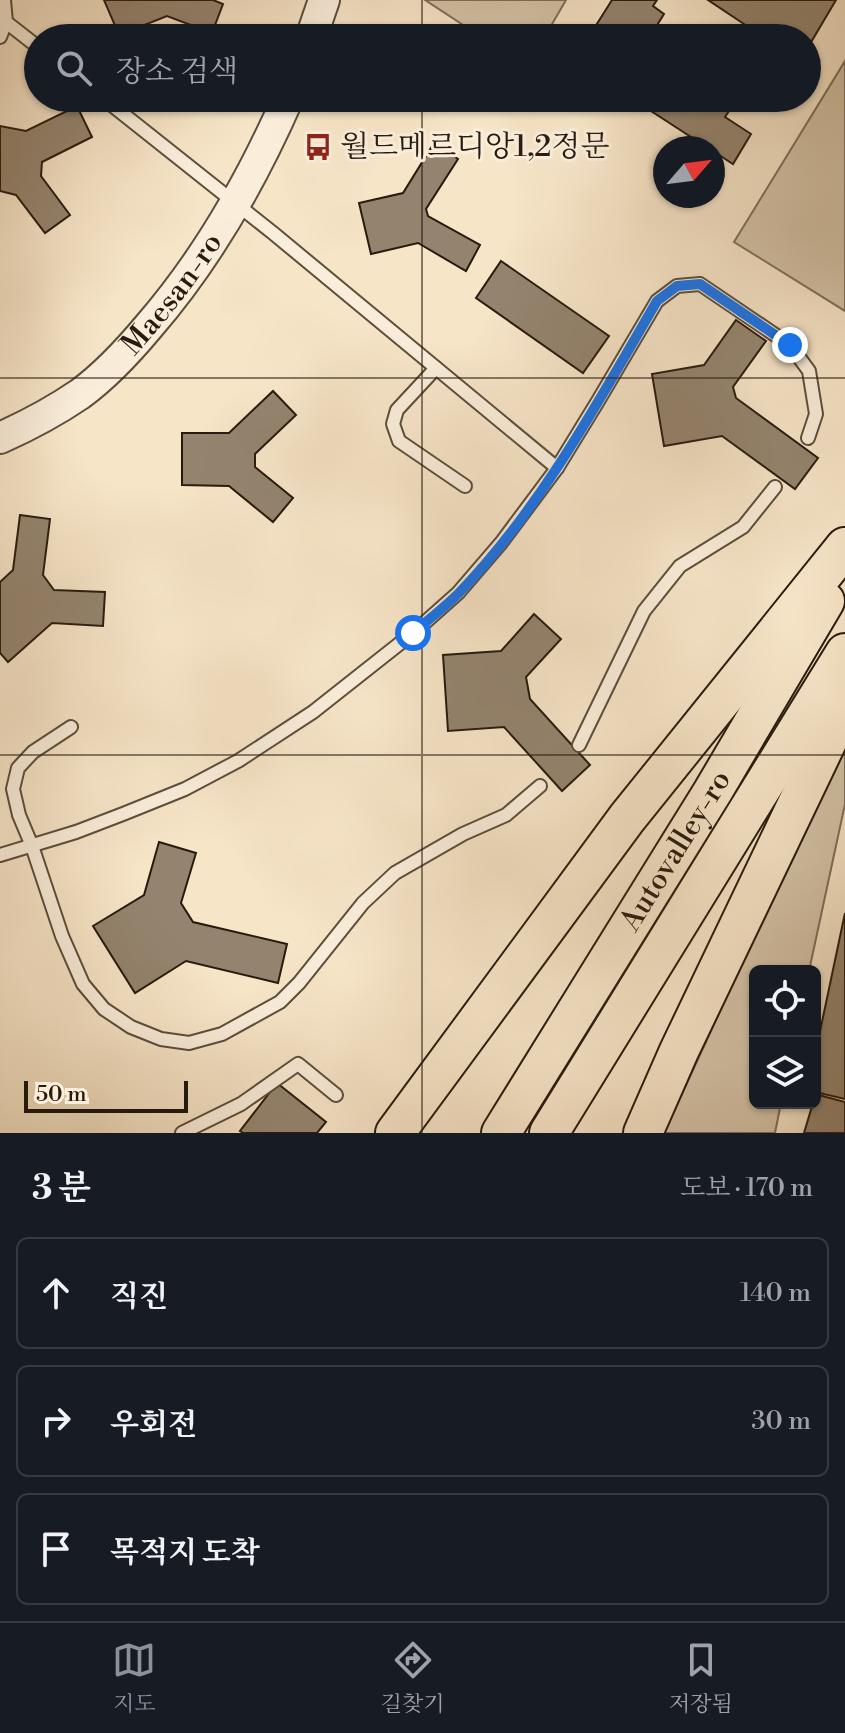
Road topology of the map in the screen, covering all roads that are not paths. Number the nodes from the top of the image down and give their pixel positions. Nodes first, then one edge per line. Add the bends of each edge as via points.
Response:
1 (4, 0) edge
2 (324, 0) edge
3 (6, 22) junction
4 (316, 24) edge
5 (24, 36) edge
6 (0, 37) edge
7 (121, 112) edge
8 (282, 112) edge
9 (236, 203) junction
10 (436, 368) junction
11 (0, 438) edge
12 (808, 438) dead end
13 (557, 468) junction
14 (465, 486) dead end
15 (775, 487) dead end
16 (845, 547) edge
17 (845, 567) edge
18 (845, 653) edge
19 (845, 704) edge
20 (71, 727) dead end
21 (579, 745) dead end
22 (540, 786) dead end
23 (32, 846) junction
24 (0, 855) edge
25 (336, 1095) dead end
26 (182, 1133) edge
27 (395, 1133) edge
28 (501, 1133) edge
29 (549, 1133) edge
30 (643, 1133) edge

1 - 3 lane
2 - 4 street
3 - 5 lane
3 - 6 lane
7 - 9 lane
8 - 9 street, Maesan-ro
9 - 10 lane
9 - 11 street, Maesan-ro via 190,275 127,352 81,393
10 - 13 lane
10 - 14 lane via 397,410 393,424 399,441
12 - 13 lane via 816,414 809,371 790,345 700,284 677,286 657,301
13 - 23 lane via 458,593 313,712 185,789
15 - 21 lane via 743,527 680,566 644,611
16 - 27 highway via 627,818
17 - 28 highway, Autovalley-ro
18 - 29 highway, Autovalley-ro
19 - 30 highway
20 - 23 lane via 18,768 13,789
22 - 23 lane via 506,815 395,873 280,1002 222,1034 189,1043 131,1027 104,1009 83,984
23 - 24 lane
25 - 26 lane via 298,1064 241,1104

